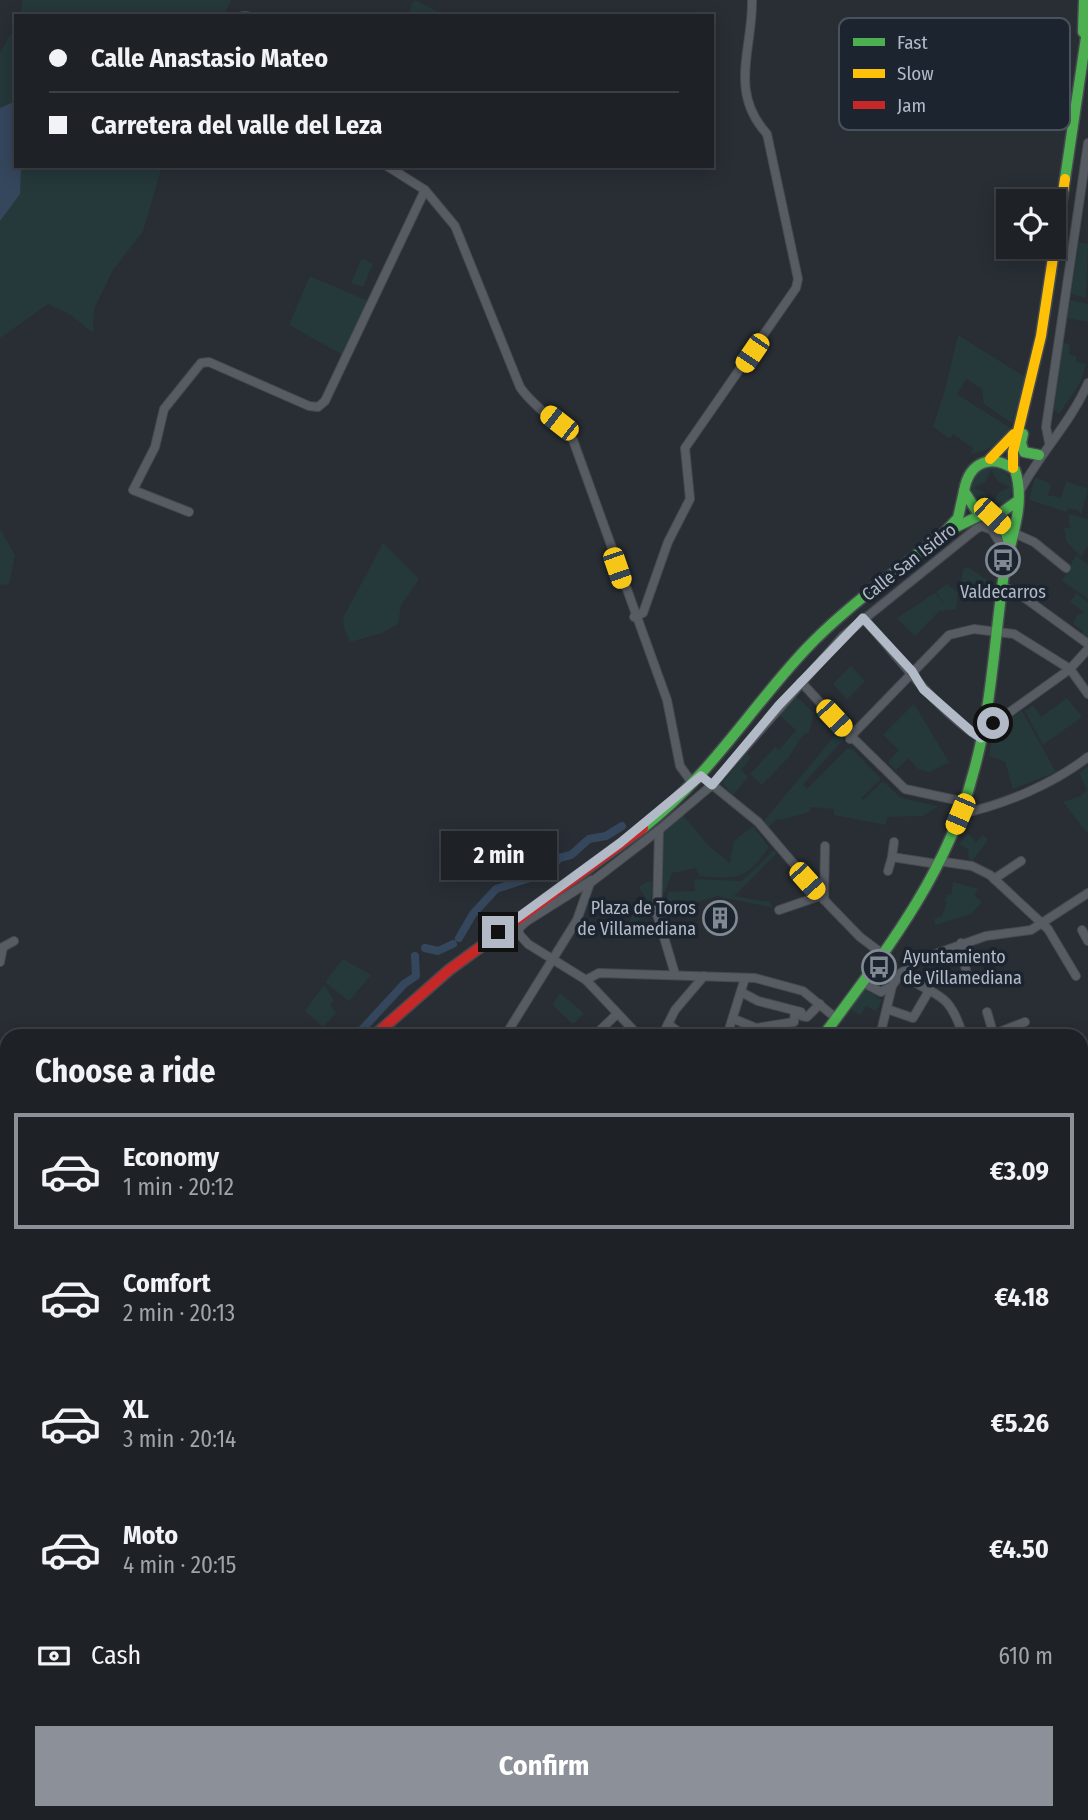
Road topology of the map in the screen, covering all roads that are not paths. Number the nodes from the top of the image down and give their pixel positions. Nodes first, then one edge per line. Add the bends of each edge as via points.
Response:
1 (752, 0) edge
2 (1084, 0) edge
3 (1088, 24) edge
4 (1080, 78) junction
5 (1088, 143) edge
6 (390, 168) edge
7 (425, 190) junction
8 (1088, 383) edge
9 (1031, 387) junction
10 (1018, 428) junction
11 (1049, 442) junction
12 (1038, 457) junction
13 (990, 459) junction
14 (1014, 469) junction
15 (1021, 489) junction
16 (964, 491) junction
17 (1017, 502) junction
18 (188, 512) dead end
19 (987, 515) junction
20 (945, 532) junction
21 (1008, 539) junction
22 (1066, 568) dead end
23 (1002, 587) junction
24 (635, 617) junction
25 (863, 618) junction
26 (996, 632) junction
27 (1088, 646) edge
28 (1070, 669) junction
29 (912, 671) junction
30 (801, 682) junction
31 (1088, 694) edge
32 (983, 723) junction
33 (851, 736) junction
34 (981, 738) junction
35 (1088, 757) edge
36 (697, 780) junction
37 (712, 785) junction
38 (963, 807) junction
39 (659, 830) junction
40 (894, 842) dead end
41 (825, 846) dead end
42 (892, 857) junction
43 (1021, 861) dead end
44 (937, 862) junction
45 (888, 871) dead end
46 (598, 876) junction
47 (994, 879) junction
48 (1086, 897) edge
49 (822, 898) junction
50 (779, 910) dead end
51 (1042, 923) junction
52 (1082, 930) dead end
53 (1088, 941) edge
54 (14, 942) dead end
55 (961, 943) junction
56 (884, 955) junction
57 (552, 959) junction
58 (0, 962) edge
59 (901, 973) junction
60 (675, 974) junction
61 (704, 976) junction
62 (967, 976) dead end
63 (1076, 976) dead end
64 (745, 978) junction
65 (586, 980) junction
66 (864, 983) junction
67 (892, 986) junction
68 (930, 989) junction
69 (741, 992) junction
70 (820, 1004) junction
71 (887, 1009) junction
72 (795, 1011) junction
73 (987, 1012) dead end
74 (617, 1014) junction
75 (836, 1018) junction
76 (734, 1019) junction
77 (1025, 1022) dead end
78 (668, 1024) junction
79 (381, 1029) edge
80 (509, 1029) edge
81 (601, 1029) edge
82 (632, 1029) edge
83 (666, 1029) edge
84 (675, 1029) edge
85 (730, 1029) edge
86 (749, 1029) edge
87 (766, 1029) edge
88 (827, 1029) edge
89 (882, 1029) edge
90 (961, 1029) edge
91 (991, 1029) edge
92 (1007, 1029) edge

1 - 24 street via 744,82 754,119 767,134 798,279 685,448 690,499 668,542 643,613
2 - 4 main road
3 - 4 main road
4 - 9 main road
5 - 11 street via 1046,427
6 - 7 street
7 - 18 street via 325,401 318,407 209,362 201,363 164,409 155,447 133,490
7 - 24 street via 455,226 520,387 573,440
8 - 11 street
9 - 10 main road
9 - 12 main road via 1021,443 1030,456
10 - 13 main road
10 - 14 main road
11 - 12 street
12 - 14 street
12 - 15 street
13 - 14 main road
13 - 16 main road via 968,473
14 - 15 main road
15 - 17 main road
16 - 19 main road via 970,505
16 - 20 main road via 958,518
17 - 19 main road via 1008,511
17 - 21 main road
19 - 20 main road
19 - 21 main road
20 - 36 main road via 835,620
21 - 22 street via 1034,542
21 - 23 main road
21 - 25 street, Calle San Isidro via 992,530 976,529
23 - 26 main road
23 - 27 street via 1014,590
24 - 36 street via 667,700 680,766
25 - 29 street
25 - 30 street, Calle San Isidro
26 - 28 street via 1014,634
26 - 29 street via 974,629 949,635
26 - 32 main road
27 - 28 street
28 - 31 street
28 - 32 street via 996,722
29 - 33 street
29 - 34 street via 933,699
30 - 33 street
30 - 37 street, Calle San Isidro
32 - 34 main road
33 - 38 street via 905,789
34 - 38 main road
35 - 38 street via 1065,775 982,809
36 - 37 street
36 - 79 main road via 419,992
37 - 39 street, Calle San Isidro
37 - 49 street via 758,822
38 - 44 main road
39 - 46 street, Calle San Isidro
39 - 60 street via 657,914
40 - 42 street
41 - 49 street
42 - 44 street
42 - 45 street
43 - 47 street
44 - 47 street via 972,866
44 - 56 main road
46 - 57 street via 590,883 577,920
46 - 57 street via 519,928 528,944
47 - 51 street
48 - 51 street
49 - 50 street
49 - 56 street
51 - 55 street via 1031,930
51 - 63 street
52 - 53 street
54 - 58 street via 3,947
55 - 59 street via 921,959
55 - 62 street
56 - 66 main road
57 - 65 street
57 - 80 street
59 - 67 street
59 - 68 street
60 - 61 street
60 - 65 street via 599,973
61 - 64 street
61 - 78 street
64 - 69 street
64 - 70 street via 803,991
65 - 74 street
66 - 67 street via 881,992
66 - 75 main road
67 - 71 street
68 - 71 street via 914,1018
68 - 90 street via 942,995
69 - 72 street
69 - 76 street
70 - 72 street via 807,1017
70 - 75 street
71 - 89 street
72 - 87 street via 794,1022
73 - 91 street
74 - 81 street
74 - 82 street
75 - 88 main road
76 - 85 street
76 - 86 street
77 - 92 street
78 - 83 street
78 - 84 street

